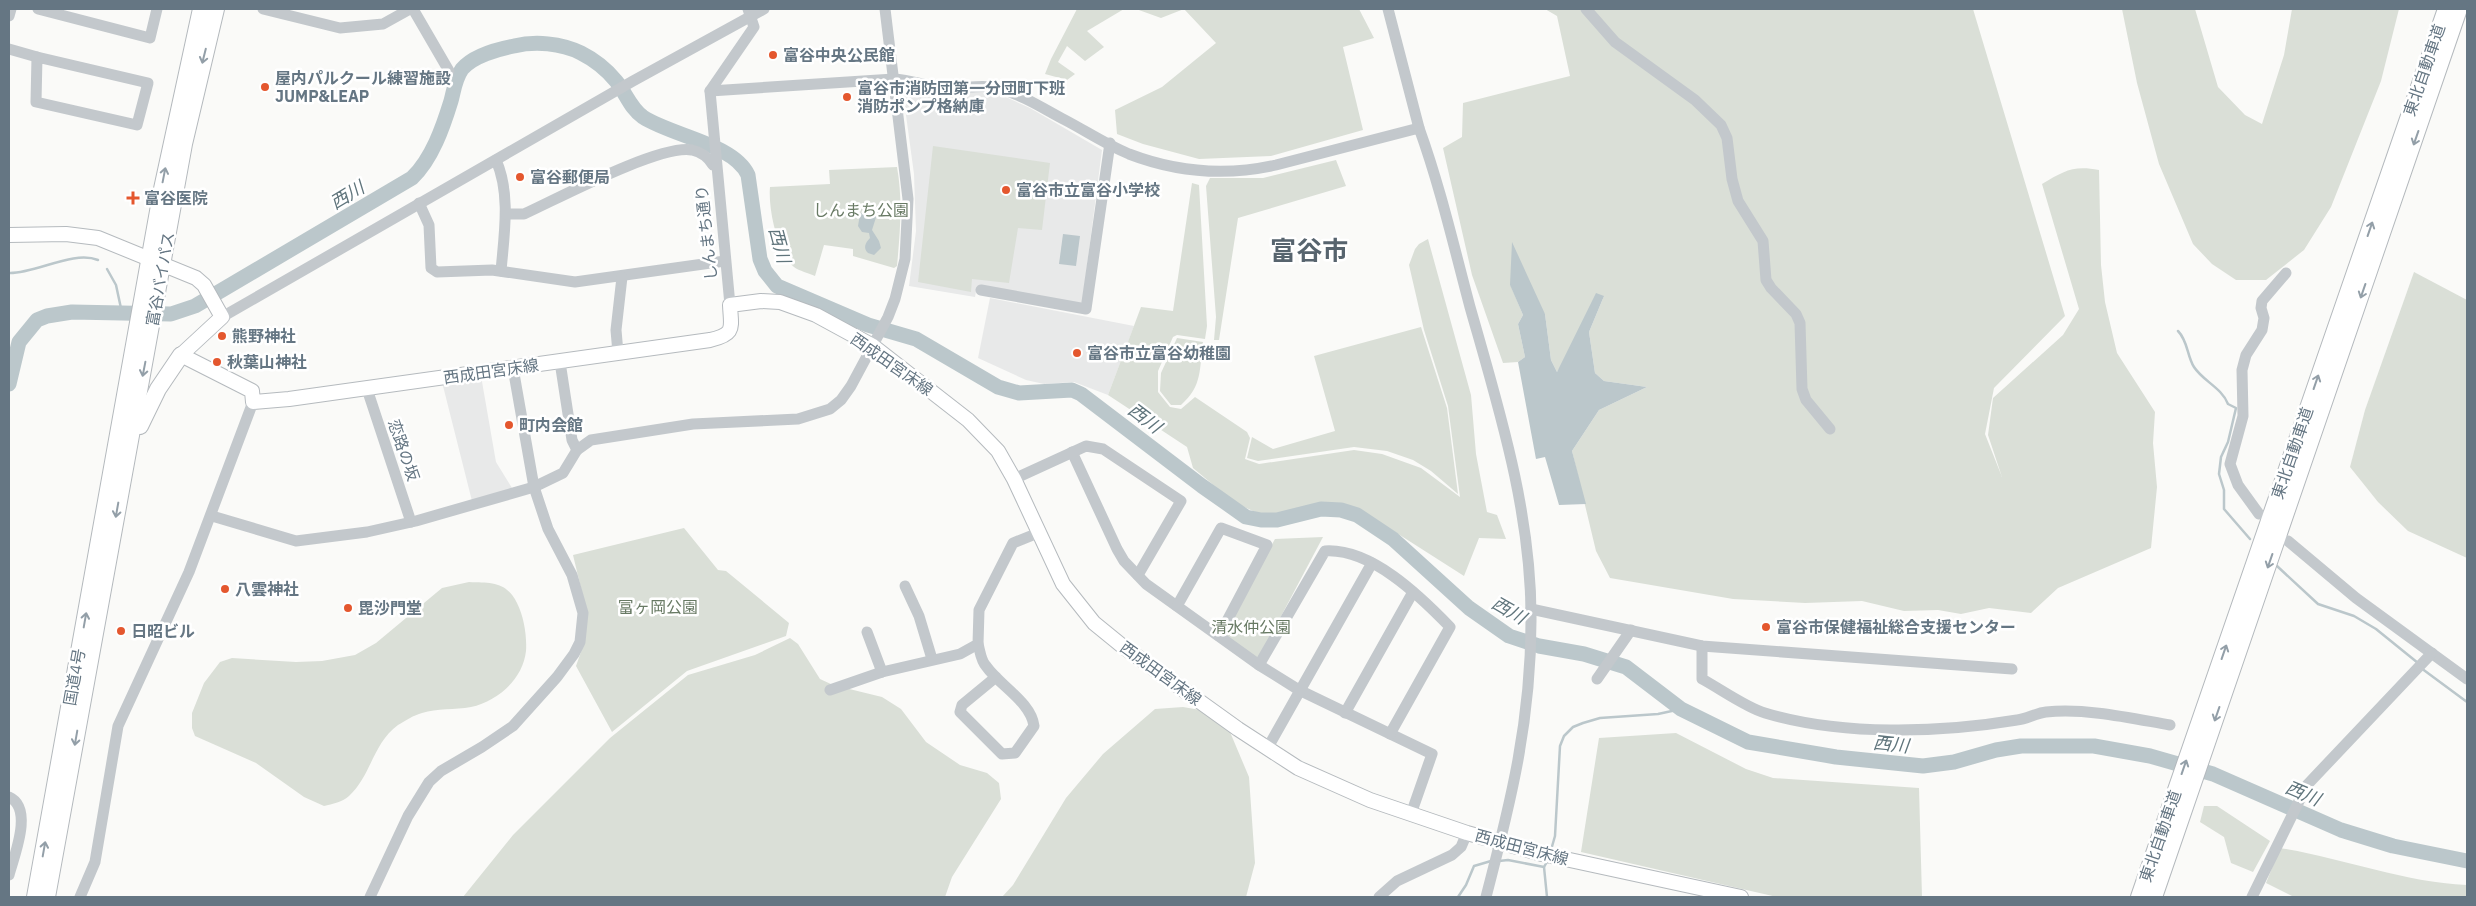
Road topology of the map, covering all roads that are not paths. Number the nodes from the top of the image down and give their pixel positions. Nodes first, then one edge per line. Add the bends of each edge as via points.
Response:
1 (10, 9) edge
2 (38, 9) edge
3 (157, 9) edge
4 (201, 9) edge
5 (216, 9) edge
6 (267, 9) edge
7 (412, 9) edge
8 (764, 9) edge
9 (885, 9) edge
10 (1388, 9) edge
11 (1586, 9) edge
12 (2446, 9) edge
13 (2460, 9) edge
14 (750, 12) edge
15 (9, 16) edge
16 (9, 49) edge
17 (37, 57) junction
18 (450, 70) dead end
19 (894, 79) junction
20 (710, 91) junction
21 (1419, 128) junction
22 (1110, 143) junction
23 (496, 160) junction
24 (716, 161) junction
25 (419, 203) junction
26 (506, 214) junction
27 (9, 235) edge
28 (156, 260) junction
29 (726, 261) junction
30 (500, 271) junction
31 (2286, 273) dead end
32 (622, 277) junction
33 (981, 290) dead end
34 (730, 305) junction
35 (219, 313) junction
36 (875, 342) junction
37 (618, 353) junction
38 (181, 355) junction
39 (560, 362) junction
40 (513, 368) junction
41 (367, 389) junction
42 (253, 402) junction
43 (1830, 429) dead end
44 (577, 450) junction
45 (1072, 452) junction
46 (120, 460) junction
47 (1014, 478) junction
48 (534, 487) junction
49 (2259, 514) dead end
50 (212, 516) junction
51 (411, 522) junction
52 (1038, 533) junction
53 (2288, 541) dead end
54 (1372, 563) junction
55 (1138, 576) junction
56 (905, 586) dead end
57 (1413, 592) junction
58 (1177, 606) junction
59 (1531, 609) junction
60 (867, 632) dead end
61 (1628, 635) junction
62 (1219, 636) junction
63 (978, 644) junction
64 (1702, 646) junction
65 (2432, 653) junction
66 (932, 659) junction
67 (1259, 665) junction
68 (2012, 669) dead end
69 (882, 672) junction
70 (996, 677) junction
71 (2467, 679) edge
72 (1597, 680) dead end
73 (830, 690) dead end
74 (1299, 690) junction
75 (1345, 713) junction
76 (2170, 725) dead end
77 (1390, 734) junction
78 (1267, 749) junction
79 (2197, 750) junction
80 (2184, 789) junction
81 (9, 797) edge
82 (1411, 814) junction
83 (1467, 833) junction
84 (1502, 842) junction
85 (9, 876) edge
86 (35, 897) edge
87 (47, 897) edge
88 (80, 897) edge
89 (370, 897) edge
90 (1379, 897) edge
91 (1486, 897) edge
92 (1741, 897) edge
93 (2139, 897) edge
94 (2154, 897) edge
95 (2252, 897) edge

1 - 15 street
2 - 3 street via 150,38
28 -> 4 highway, 富谷バイパス via 171,142
5 -> 28 highway, 富谷バイパス
6 - 7 street via 340,28 382,24
7 - 18 street
8 - 14 street
9 - 19 street
10 - 21 street
11 - 43 street via 1615,42 1695,100 1721,125 1727,138 1738,201 1764,241 1766,280 1800,323 1802,389 1806,400
79 -> 12 highway, 東北自動車道
13 -> 79 highway, 東北自動車道
14 - 20 street via 754,27
14 - 23 street
16 - 17 street
17 - 17 street via 36,102 137,125 148,83
19 - 20 street
19 - 22 street via 941,88 998,88
19 - 36 street via 908,199 908,230 902,278
20 - 24 street, しんまち通り
21 - 22 street via 1266,167 1220,172 1164,164 1129,154
21 - 59 street via 1496,401 1524,526
22 - 33 street via 1086,309
23 - 25 street
23 - 26 street
24 - 26 street via 713,165 707,156 691,150 675,151 640,160 524,214
24 - 29 street, しんまち通り
25 - 30 street via 429,225 431,268 437,272
25 - 35 street
26 - 30 street
27 - 28 main road via 82,234
28 - 35 main road via 204,285
28 - 46 highway, 富谷バイパス
29 - 32 street
29 - 34 street, しんまち通り
30 - 32 street via 575,282
31 - 49 street via 2262,301 2262,330 2246,355 2242,370 2243,416 2230,464 2238,485
32 - 37 street via 616,330
34 - 36 main road, 西成田宮床線 via 761,302 797,306
34 - 37 main road, 西成田宮床線 via 731,328 725,336
35 - 38 main road
36 - 44 street via 841,400 830,409 814,415 668,427 591,440
36 - 47 main road, 西成田宮床線 via 968,420 998,451
37 - 39 main road, 西成田宮床線
38 - 42 main road via 252,391
38 - 46 highway via 158,389
39 - 40 main road, 西成田宮床線
39 - 44 street via 572,440
40 - 41 main road, 西成田宮床線
40 - 48 street
41 - 42 main road, 西成田宮床線
41 - 51 street, 恋路の坂
42 - 50 street
44 - 48 street via 563,473
45 - 47 street
45 - 55 street via 1117,549
45 - 55 street via 1086,446 1103,449 1181,501
86 -> 46 highway, 国道4号
46 -> 87 highway, 国道4号
47 - 52 main road, 西成田宮床線
48 - 51 street
48 - 89 street via 548,529 563,555 579,596 583,613 580,642 557,676 513,726 429,782 408,816
50 - 51 street via 296,541 367,532
50 - 88 street via 174,609 124,708 118,726 95,862
52 - 63 street via 1013,543 979,610
52 - 78 main road, 西成田宮床線 via 1063,584 1094,623
53 - 65 street via 2356,598
54 - 57 street
54 - 67 street via 1336,550 1325,551
54 - 74 street
55 - 58 street
56 - 66 street via 919,616
57 - 75 street
57 - 77 street via 1450,627
58 - 62 street
58 - 62 street via 1221,528 1268,546
59 - 61 street
59 - 84 street via 1530,666 1522,748
60 - 69 street
61 - 64 street
61 - 72 street
62 - 67 street
63 - 66 street via 960,654
63 - 70 street via 984,665
64 - 68 street
64 - 76 street via 1702,678 1763,713 1824,725 1877,730 1941,728 2018,720 2045,712 2087,713
65 - 71 street
65 - 95 street via 2307,785
66 - 69 street
67 - 74 street
69 - 73 street
70 - 70 street via 1032,716 1034,726 1015,753 1002,754 960,712 962,705
74 - 75 street
74 - 78 street
75 - 77 street
77 - 82 street via 1432,754
78 - 82 main road, 西成田宮床線 via 1298,768
79 - 80 highway, 東北自動車道
80 - 93 highway, 東北自動車道
80 - 94 highway, 東北自動車道
81 - 85 street via 18,805 22,815
82 - 83 main road, 西成田宮床線
83 - 84 main road, 西成田宮床線
83 - 90 street via 1461,847 1452,855 1397,881
84 - 91 street
84 - 92 main road, 西成田宮床線 via 1557,858

